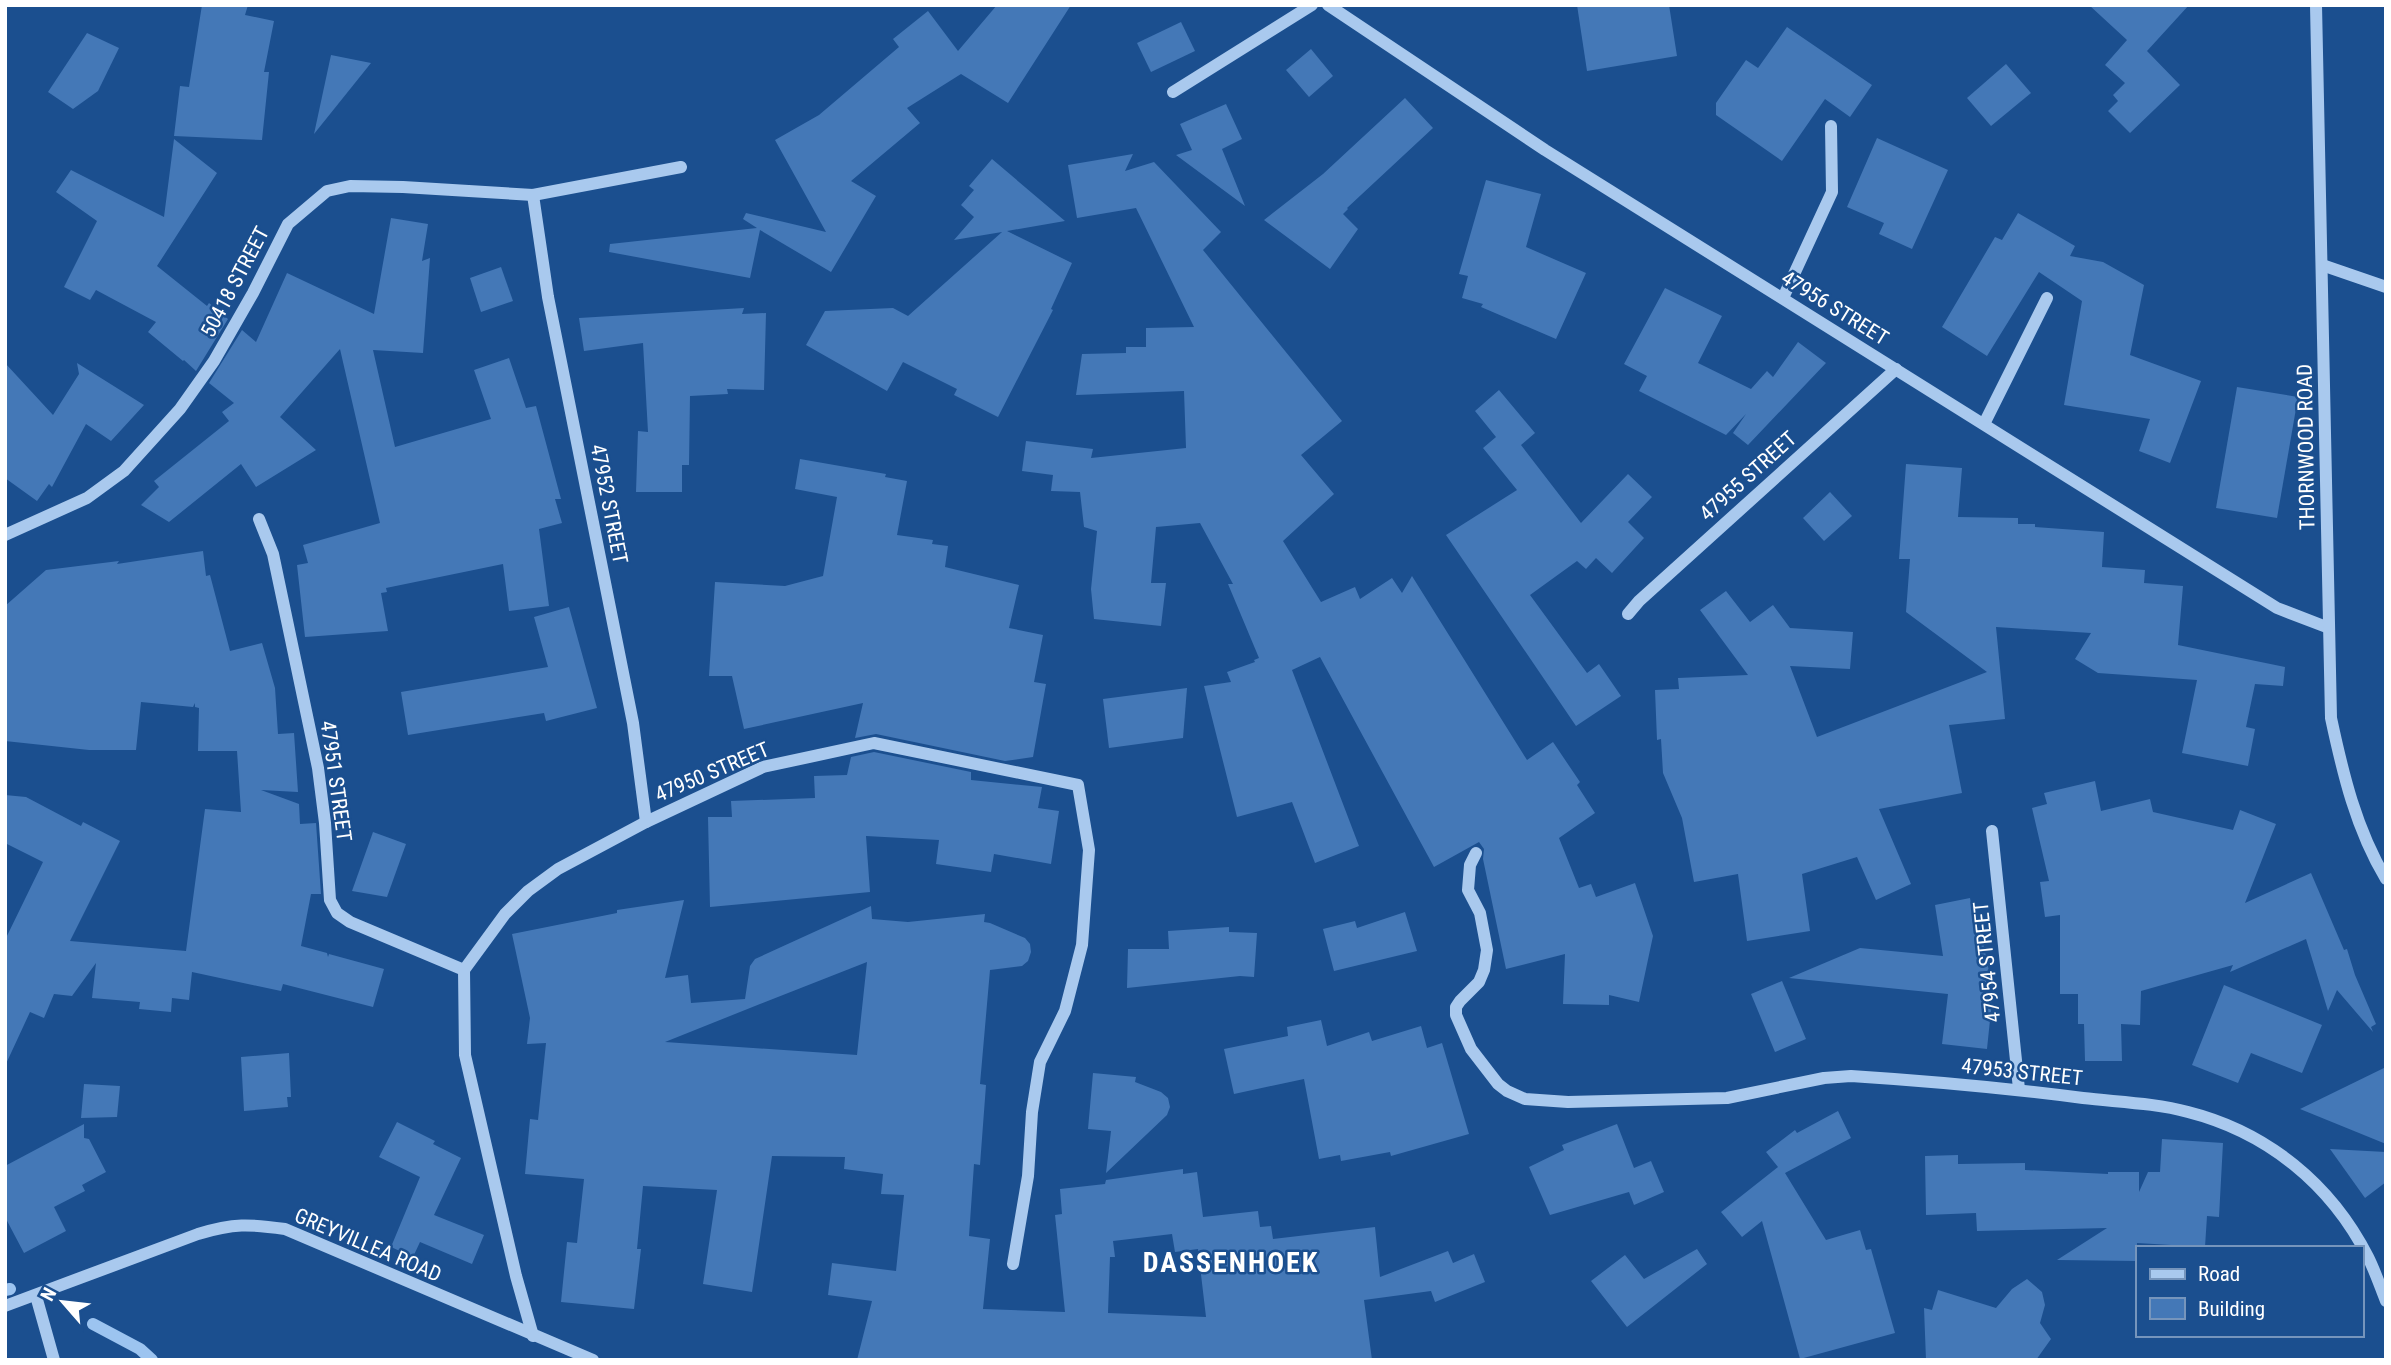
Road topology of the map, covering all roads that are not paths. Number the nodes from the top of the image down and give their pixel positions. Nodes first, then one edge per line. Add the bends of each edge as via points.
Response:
1 (1312, 5) edge
2 (1328, 5) edge
3 (2316, 5) edge
4 (1172, 92) dead end
5 (1831, 125) dead end
6 (681, 167) dead end
7 (533, 195) junction
8 (2322, 265) junction
9 (2386, 287) edge
10 (1783, 298) junction
11 (2047, 298) dead end
12 (1896, 369) junction
13 (1984, 424) junction
14 (259, 519) dead end
15 (5, 535) edge
16 (1628, 614) dead end
17 (2329, 628) junction
18 (646, 822) junction
19 (1992, 831) dead end
20 (1476, 853) dead end
21 (2386, 878) edge
22 (464, 970) junction
23 (2019, 1089) junction
24 (2362, 1246) edge
25 (2363, 1248) edge
26 (1013, 1264) dead end
27 (36, 1296) junction
28 (2386, 1301) edge
29 (5, 1306) edge
30 (533, 1336) junction
31 (54, 1360) edge
32 (593, 1360) edge

1 - 4 street
2 - 10 street, 47956 STREET via 1545,150
3 - 8 street, THORNWOOD ROAD
5 - 10 street via 1832,192
6 - 7 street, 50418 STREET
7 - 15 street, 50418 STREET via 351,186 317,197 288,223 214,361 180,409 124,471 87,498
7 - 18 street, 47952 STREET via 548,298 633,723
8 - 9 street
8 - 17 street, THORNWOOD ROAD
10 - 12 street, 47956 STREET
11 - 13 street
12 - 13 street, 47956 STREET
12 - 16 street, 47955 STREET
13 - 17 street, 47956 STREET via 2277,608
14 - 22 street, 47951 STREET via 275,564 318,768 330,900 337,913 350,922
17 - 21 street, THORNWOOD ROAD via 2331,718 2344,782
18 - 22 street, 47950 STREET via 558,869 528,891
18 - 26 street, 47950 STREET via 763,766 874,743 1078,785 1089,850 1082,945 1065,1010 1040,1062
19 - 23 street, 47954 STREET
20 - 23 street, 47953 STREET via 1469,865 1468,890 1480,913 1487,950 1479,982 1460,1001 1456,1015 1471,1049 1498,1084 1525,1099 1727,1098 1851,1076
22 - 30 street via 465,1055
23 - 24 street, 47953 STREET via 2187,1111 2238,1128 2276,1149 2312,1179
25 - 28 street, 47953 STREET
27 - 29 street, GREYVILLEA ROAD
27 - 30 street, GREYVILLEA ROAD via 198,1234 246,1223 285,1229
27 - 31 street
30 - 32 street, GREYVILLEA ROAD

